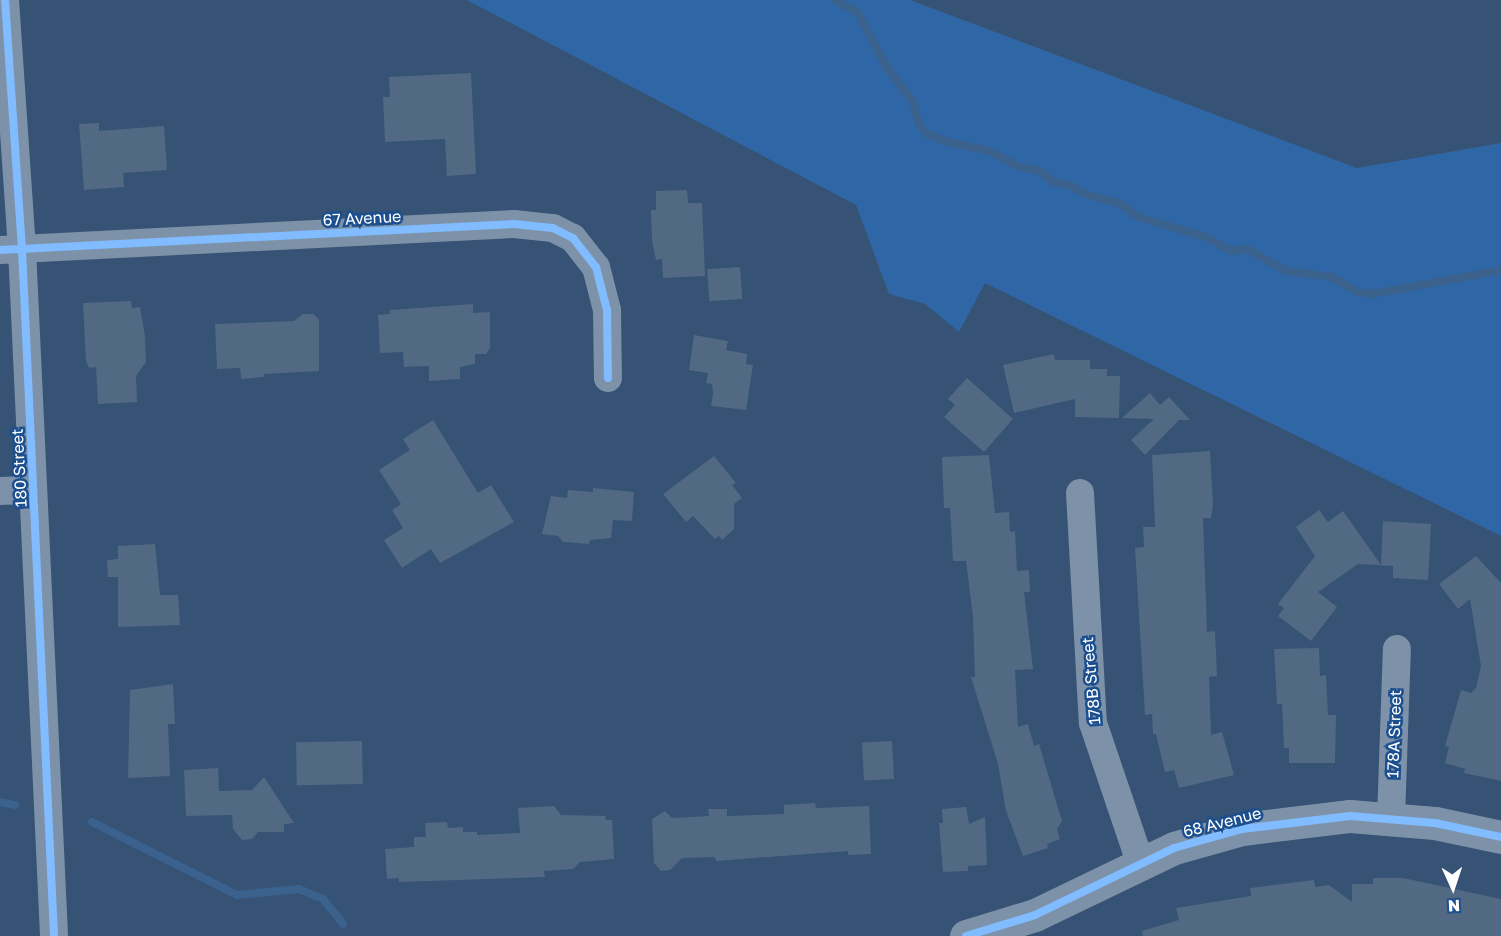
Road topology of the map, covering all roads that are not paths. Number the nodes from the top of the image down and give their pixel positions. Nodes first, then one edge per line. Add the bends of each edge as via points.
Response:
1 (4, 17) edge
2 (11, 249) edge
3 (608, 378) dead end
4 (33, 490) junction
5 (0, 491) edge
6 (1080, 494) dead end
7 (1397, 650) dead end
8 (1391, 818) junction
9 (1501, 837) edge
10 (1140, 862) junction
11 (54, 936) edge
12 (966, 936) edge

1 - 2 street, 180 Street
2 - 3 street, 67 Avenue via 514,224 554,228 573,238 596,267 607,310
2 - 4 street, 180 Street
4 - 5 street
4 - 11 street, 180 Street
6 - 10 street, 178B Street via 1093,723
7 - 8 street, 178A Street
8 - 9 street, 68 Avenue
8 - 10 street, 68 Avenue via 1315,818 1242,829 1207,837
10 - 12 street, 68 Avenue via 1035,915

